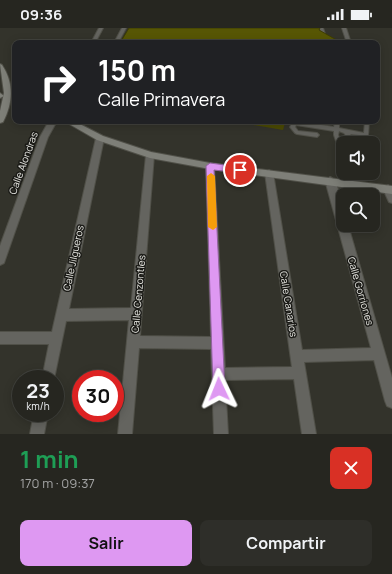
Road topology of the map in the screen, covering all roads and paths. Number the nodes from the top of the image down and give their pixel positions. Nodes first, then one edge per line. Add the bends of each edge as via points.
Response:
1 (101, 28) edge
2 (124, 28) edge
3 (321, 28) edge
4 (344, 28) edge
5 (95, 40) edge
6 (118, 40) edge
7 (325, 40) edge
8 (348, 40) edge
9 (0, 66) edge
10 (0, 86) edge
11 (12, 92) edge
12 (0, 120) edge
13 (51, 124) edge
14 (74, 124) edge
15 (295, 124) edge
16 (317, 124) edge
17 (337, 124) edge
18 (367, 124) edge
19 (336, 129) junction
20 (346, 131) junction
21 (317, 135) dead end
22 (336, 136) edge
23 (348, 136) edge
24 (100, 138) junction
25 (150, 155) junction
26 (210, 166) junction
27 (269, 173) junction
28 (330, 180) junction
29 (345, 183) joint
30 (390, 189) edge
31 (392, 198) edge
32 (0, 260) edge
33 (136, 314) junction
34 (61, 315) junction
35 (0, 338) edge
36 (56, 338) junction
37 (133, 342) junction
38 (217, 343) junction
39 (379, 354) junction
40 (297, 356) junction
41 (50, 370) edge
42 (300, 373) junction
43 (218, 374) junction
44 (392, 401) edge
45 (39, 422) edge
46 (37, 434) edge
47 (125, 434) edge
48 (221, 434) edge
49 (310, 434) edge

1 - 5 lane
2 - 6 lane
3 - 7 lane
4 - 8 lane
9 - 11 street
10 - 11 street
11 - 12 street
13 - 32 street, Calle Alondras via 44,137
14 - 24 street
15 - 21 lane via 292,127 297,132
16 - 19 lane
17 - 19 lane
18 - 20 lane via 366,135
19 - 20 lane
19 - 22 lane
20 - 23 lane
24 - 25 street
24 - 34 street, Calle Jilgueros
25 - 26 street
25 - 33 street, Calle Cenzontles
26 - 27 street
26 - 38 street
27 - 28 street
27 - 40 street, Calle Canarios
28 - 29 street
28 - 39 street, Calle Gorriones
29 - 30 street
30 - 31 street
33 - 34 street
33 - 37 street, Calle Cenzontles
34 - 36 street, Calle Jilgueros
35 - 36 street
36 - 41 street, Calle Jilgueros
37 - 38 street
37 - 47 street, Calle Cenzontles
38 - 43 street
39 - 40 street
39 - 44 street, Calle Gorriones
40 - 42 street, Calle Canarios
42 - 43 street
42 - 49 street, Calle Canarios
43 - 48 street
45 - 46 street

